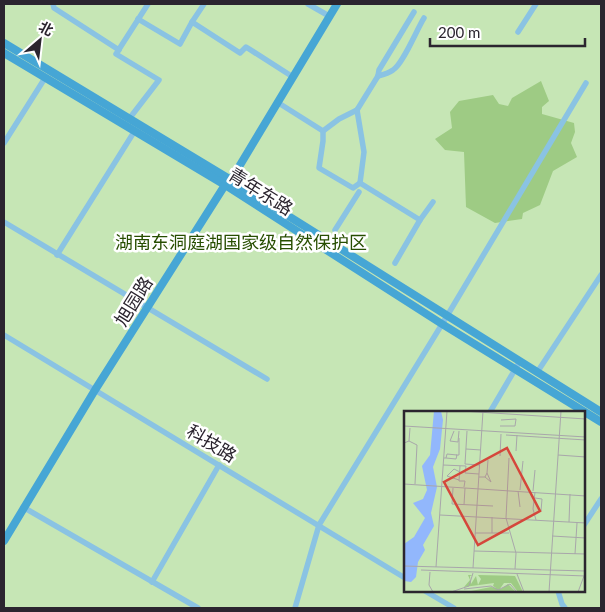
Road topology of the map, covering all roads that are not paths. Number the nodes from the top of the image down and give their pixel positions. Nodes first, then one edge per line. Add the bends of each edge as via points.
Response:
1 (53, 4) edge
2 (148, 4) edge
3 (204, 4) edge
4 (308, 4) edge
5 (337, 4) edge
6 (536, 4) edge
7 (414, 12) dead end
8 (329, 16) junction
9 (424, 18) dead end
10 (138, 19) junction
11 (408, 21) junction
12 (192, 22) junction
13 (418, 27) junction
14 (518, 32) dead end
15 (4, 43) edge
16 (119, 50) junction
17 (4, 53) edge
18 (378, 76) junction
19 (293, 77) junction
20 (45, 78) junction
21 (586, 83) dead end
22 (277, 102) junction
23 (356, 110) junction
24 (129, 120) junction
25 (323, 131) junction
26 (134, 132) junction
27 (4, 143) edge
28 (228, 183) junction
29 (361, 184) junction
30 (356, 190) junction
31 (433, 202) dead end
32 (420, 220) junction
33 (4, 222) edge
34 (336, 230) dead end
35 (57, 256) junction
36 (395, 263) dead end
37 (601, 275) edge
38 (146, 308) junction
39 (448, 316) junction
40 (442, 324) junction
41 (4, 335) edge
42 (520, 361) junction
43 (516, 369) junction
44 (538, 371) junction
45 (267, 379) dead end
46 (95, 390) junction
47 (491, 411) edge
48 (583, 411) edge
49 (585, 412) edge
50 (601, 412) edge
51 (601, 422) edge
52 (219, 465) junction
53 (601, 499) edge
54 (23, 507) junction
55 (585, 523) edge
56 (319, 525) junction
57 (4, 540) edge
58 (404, 577) edge
59 (152, 582) junction
60 (427, 592) edge
61 (558, 592) edge
62 (198, 608) edge
63 (295, 608) edge
64 (454, 608) edge
65 (565, 608) edge

1 - 16 street via 54,8
2 - 10 street
3 - 12 street
4 - 8 street
5 - 8 main road, 旭园路
6 - 14 street
7 - 11 street
8 - 19 main road, 旭园路
9 - 13 street
10 - 12 street via 180,44
10 - 16 street
11 - 13 street
11 - 18 street
12 - 19 street via 240,53 246,47
13 - 18 street via 394,70
15 - 24 main road, 青年东路
16 - 24 street via 116,54 159,80
17 - 20 main road, 青年东路
18 - 23 street
19 - 22 main road, 旭园路
20 - 26 main road, 青年东路
20 - 27 street
21 - 39 street
22 - 25 street
22 - 28 main road, 旭园路
23 - 25 street
23 - 29 street via 364,152
24 - 28 main road, 青年东路
25 - 30 street via 319,168
26 - 28 main road, 青年东路
26 - 35 street
28 - 38 main road, 旭园路
28 - 39 main road, 青年东路
28 - 40 main road, 青年东路
29 - 30 street
29 - 32 street
30 - 34 street
31 - 32 street
32 - 36 street
33 - 35 street
35 - 38 street
37 - 44 street
38 - 45 street
38 - 46 main road, 旭园路
39 - 40 street
39 - 42 main road, 青年东路
40 - 43 main road, 青年东路
40 - 56 street
41 - 46 street, 科技路
42 - 43 street
42 - 44 main road, 青年东路
43 - 47 street
43 - 48 main road, 青年东路
44 - 50 main road, 青年东路
46 - 52 street, 科技路
46 - 54 main road, 旭园路
49 - 51 main road, 青年东路
52 - 56 street, 科技路
52 - 59 street
53 - 55 street
54 - 57 main road, 旭园路
54 - 59 street
56 - 58 street, 科技路
56 - 63 street
59 - 62 street
60 - 64 street
61 - 65 street

